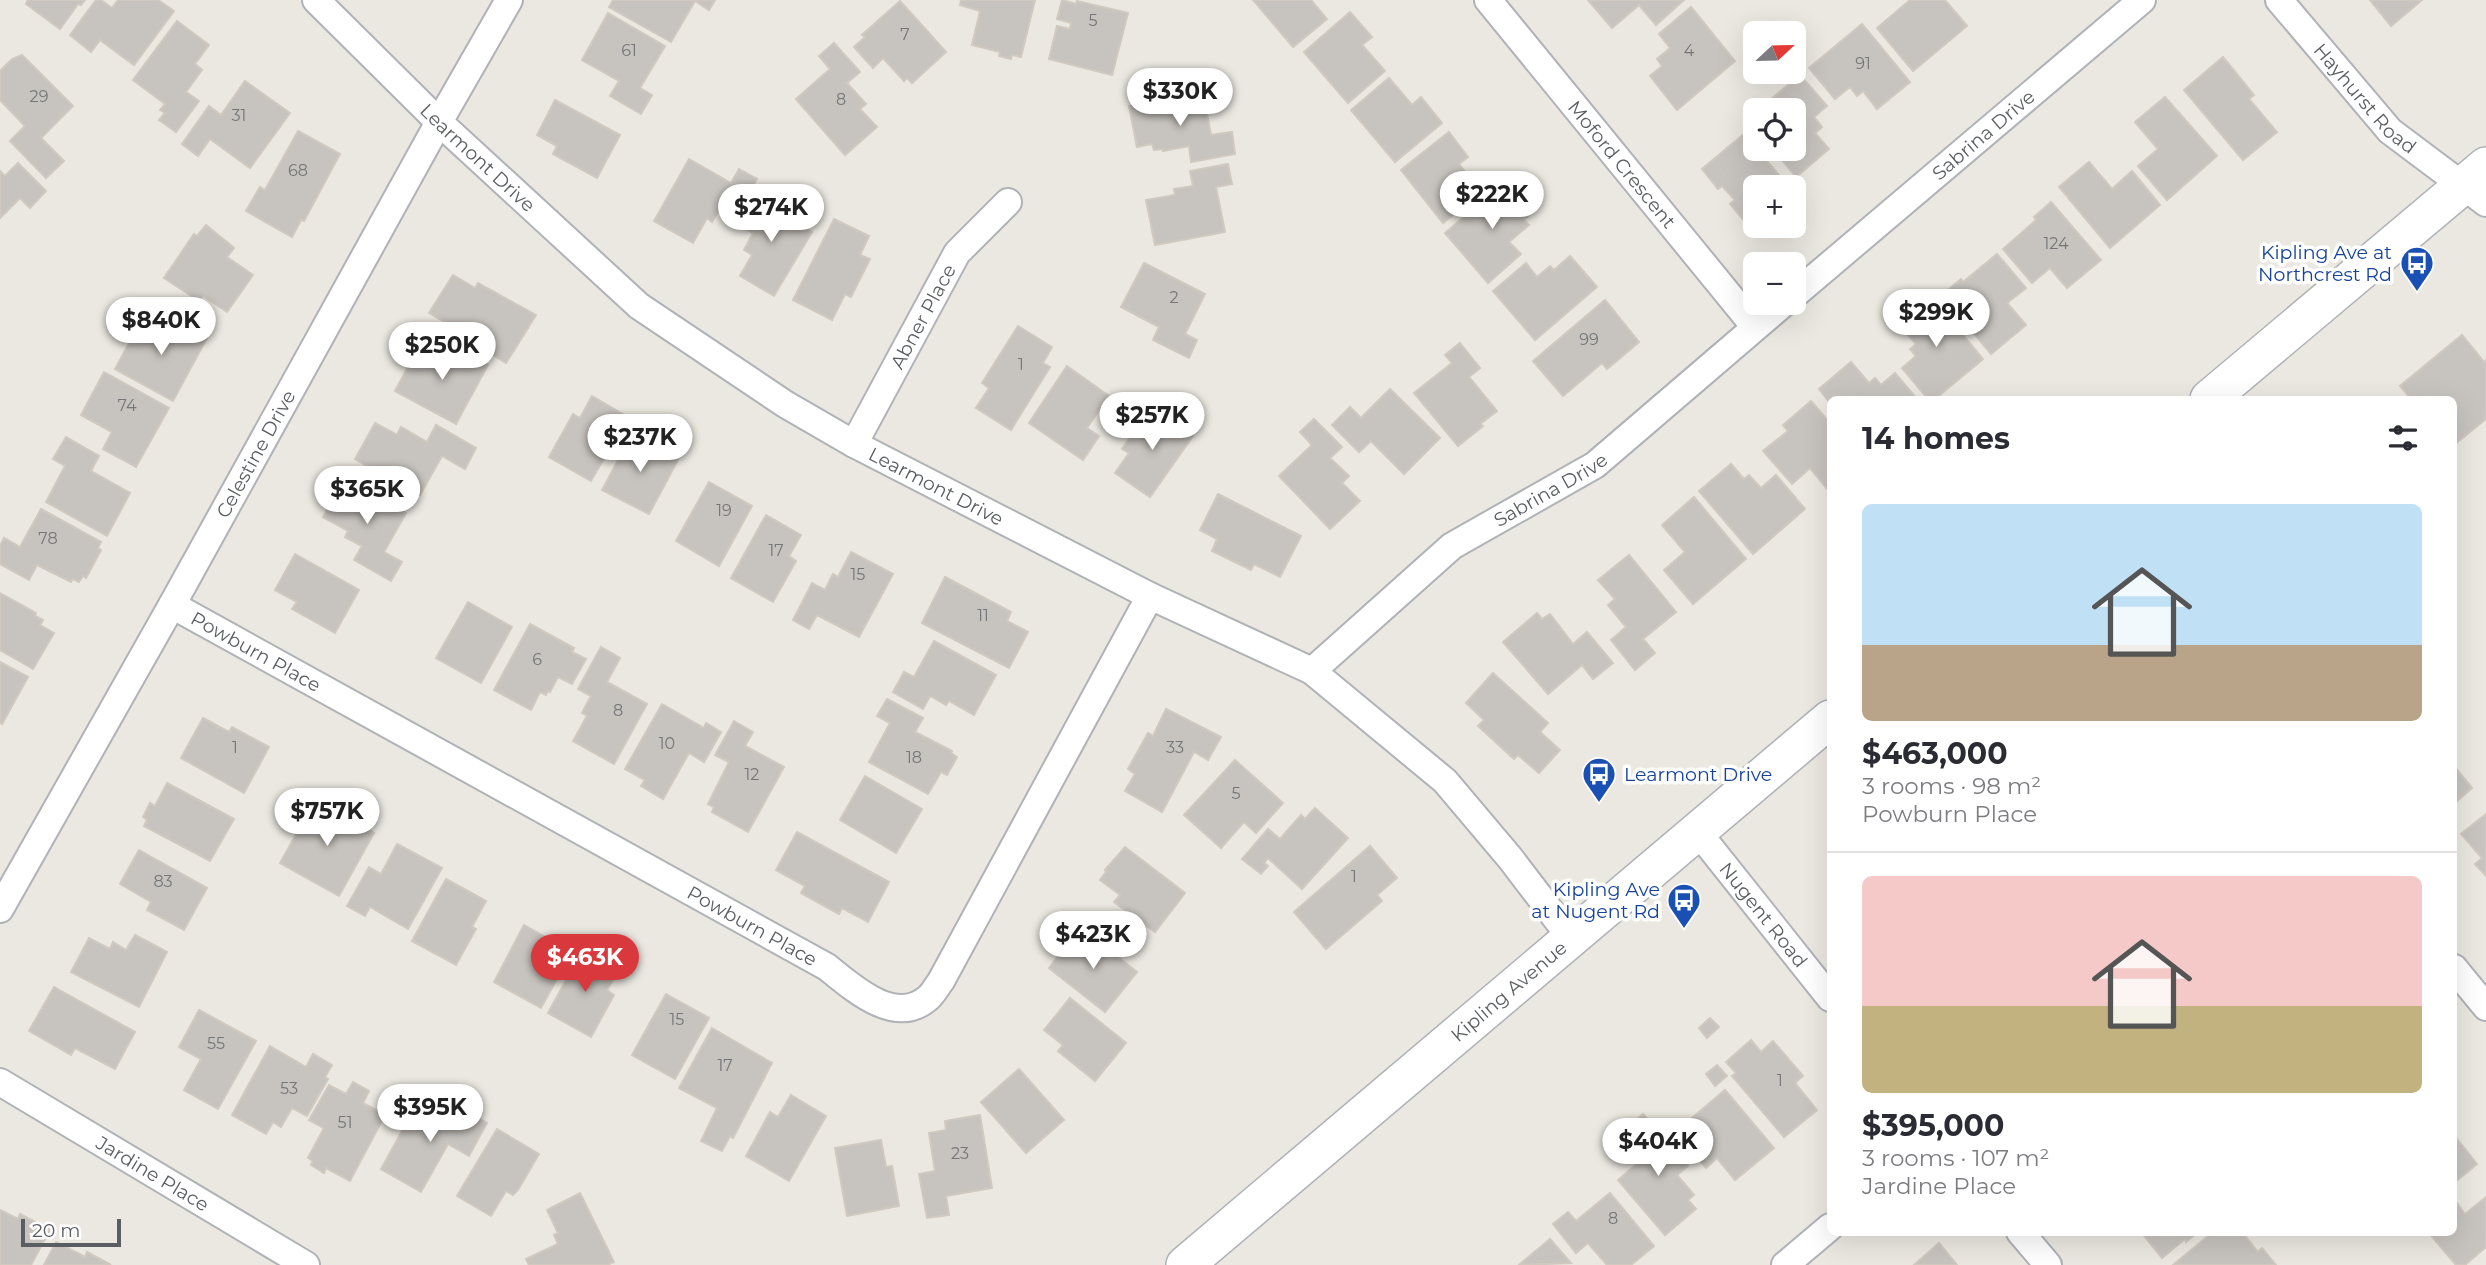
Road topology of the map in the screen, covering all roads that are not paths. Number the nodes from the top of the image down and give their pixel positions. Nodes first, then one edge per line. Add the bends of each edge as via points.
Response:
1 (316, 0) edge
2 (509, 0) edge
3 (1488, 0) edge
4 (2142, 0) edge
5 (2279, 0) edge
6 (439, 122) junction
7 (2478, 185) edge
8 (1008, 202) dead end
9 (1806, 285) edge
10 (1770, 315) edge
11 (1755, 327) junction
12 (2213, 396) edge
13 (854, 444) junction
14 (1150, 596) junction
15 (172, 605) junction
16 (1312, 671) junction
17 (1827, 722) edge
18 (1697, 831) junction
19 (3, 897) edge
20 (1572, 938) junction
21 (2457, 972) edge
22 (1827, 994) edge
23 (2486, 1007) edge
24 (0, 1082) edge
25 (1827, 1230) edge
26 (2023, 1236) edge
27 (306, 1265) edge
28 (1185, 1265) edge
29 (1785, 1265) edge
30 (2048, 1265) edge

1 - 6 street, Learmont Drive
2 - 6 street, Celestine Drive
3 - 11 street, Moford Crescent
4 - 9 street, Sabrina Drive
5 - 7 street, Hayhurst Road via 2390,131
6 - 13 street, Learmont Drive via 639,306 785,404
6 - 15 street, Celestine Drive
7 - 12 main road
8 - 13 street, Abner Place via 957,253
10 - 11 street, Sabrina Drive
11 - 16 street, Sabrina Drive via 1595,465 1452,546
13 - 14 street, Learmont Drive
14 - 15 street, Powburn Place via 941,981 927,999 902,1009 865,998 827,967
14 - 16 street, Learmont Drive
15 - 19 street, Celestine Drive
16 - 20 street, Learmont Drive via 1446,782
17 - 18 main road, Kipling Avenue
18 - 20 main road, Kipling Avenue
18 - 22 street, Nugent Road
20 - 28 main road, Kipling Avenue
21 - 23 street
24 - 27 street, Jardine Place
25 - 29 street
26 - 30 street

